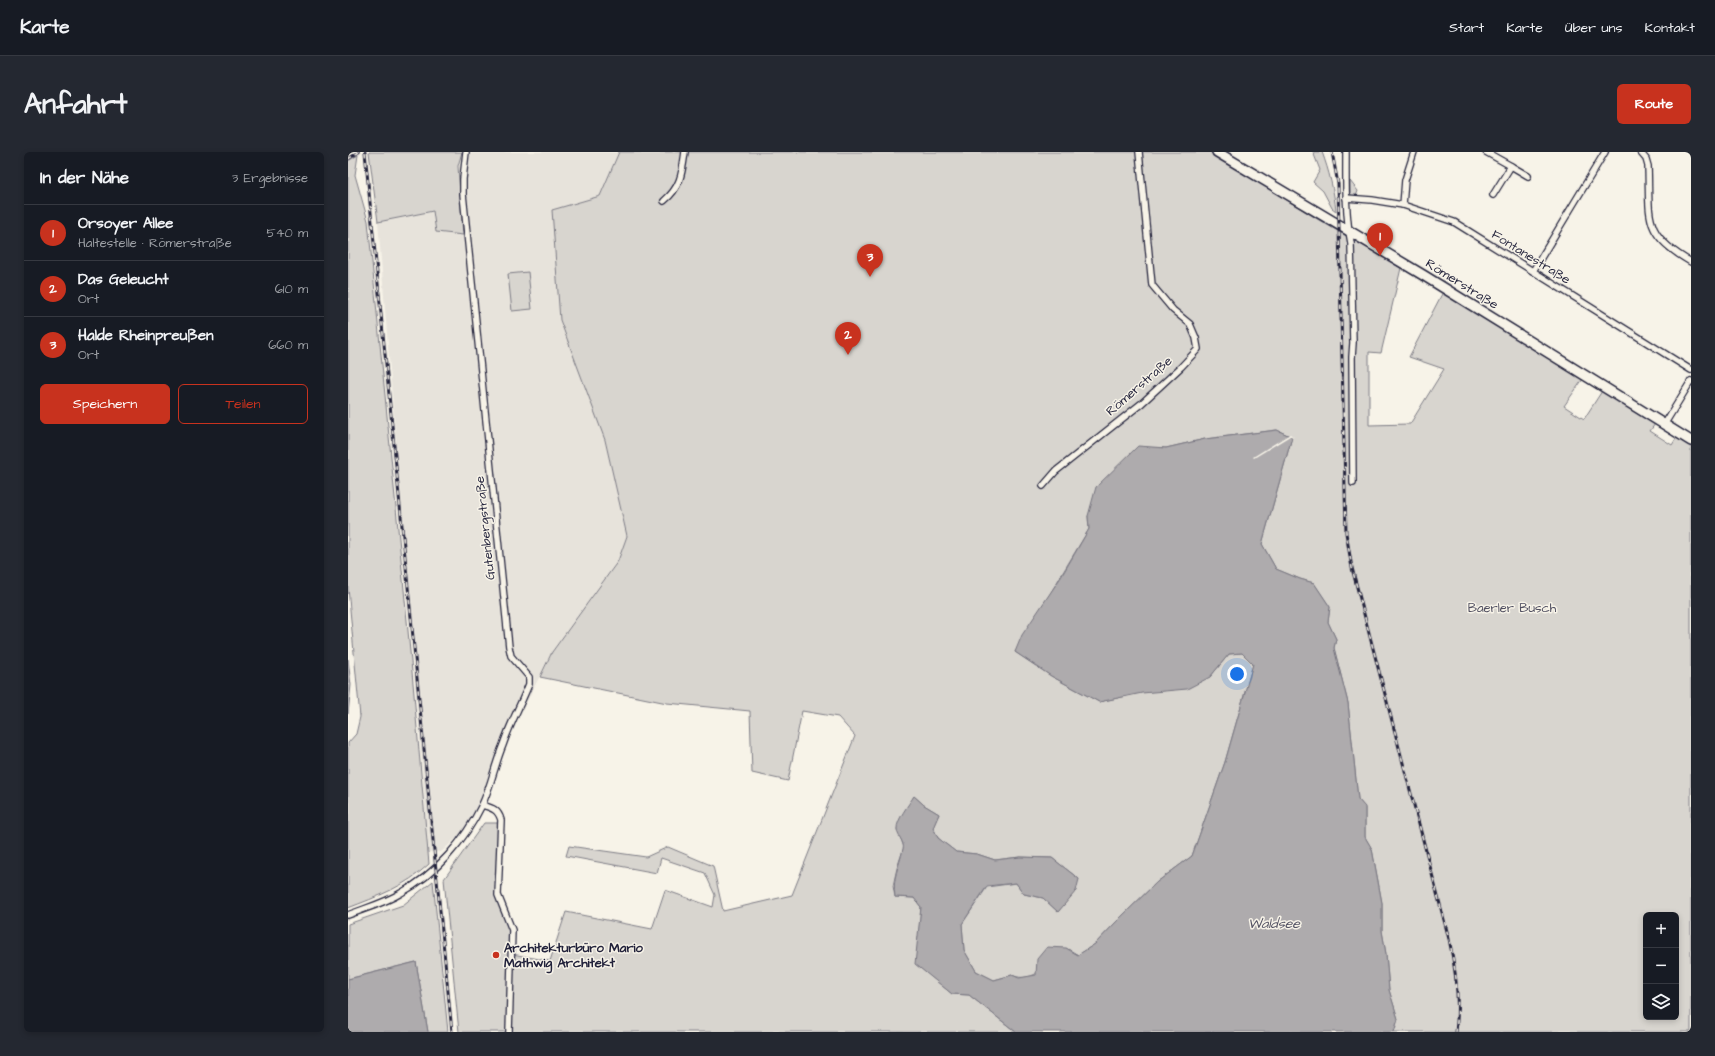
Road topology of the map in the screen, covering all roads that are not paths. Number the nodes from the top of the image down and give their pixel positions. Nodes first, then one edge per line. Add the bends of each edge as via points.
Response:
1 (466, 152) edge
2 (685, 152) edge
3 (1139, 152) edge
4 (1217, 152) edge
5 (1346, 152) edge
6 (1414, 152) edge
7 (1486, 152) edge
8 (1605, 152) edge
9 (1640, 152) edge
10 (1511, 166) junction
11 (1528, 176) dead end
12 (1493, 195) dead end
13 (1346, 198) junction
14 (664, 201) dead end
15 (1403, 205) junction
16 (1348, 230) junction
17 (1691, 262) edge
18 (1533, 271) junction
19 (1691, 370) edge
20 (1690, 384) edge
21 (1664, 425) junction
22 (1691, 441) edge
23 (1353, 483) dead end
24 (1043, 486) dead end
25 (482, 805) junction
26 (348, 915) edge
27 (509, 1032) edge

1 - 25 street, Gutenbergstraße via 463,194 508,647 514,660 529,677 530,684 503,745
2 - 14 street via 680,181
3 - 24 street, Römerstraße via 1152,285 1173,310 1190,324 1198,349 1162,386 1056,471
4 - 16 main road, Römerstraße
5 - 13 street
6 - 15 street via 1405,180
7 - 10 street
8 - 18 street
9 - 17 street via 1648,166 1650,220 1654,230 1665,245
10 - 11 street
10 - 12 street
13 - 15 street, Fontanestraße
13 - 16 street
15 - 18 street, Fontanestraße via 1454,222
16 - 21 main road, Römerstraße
16 - 23 street via 1351,242 1353,336
18 - 19 street, Fontanestraße
20 - 21 street
21 - 22 main road, Römerstraße
25 - 26 street, Gutenbergstraße via 458,843 420,882 383,903
25 - 27 street via 496,810 501,820 498,894 512,930

